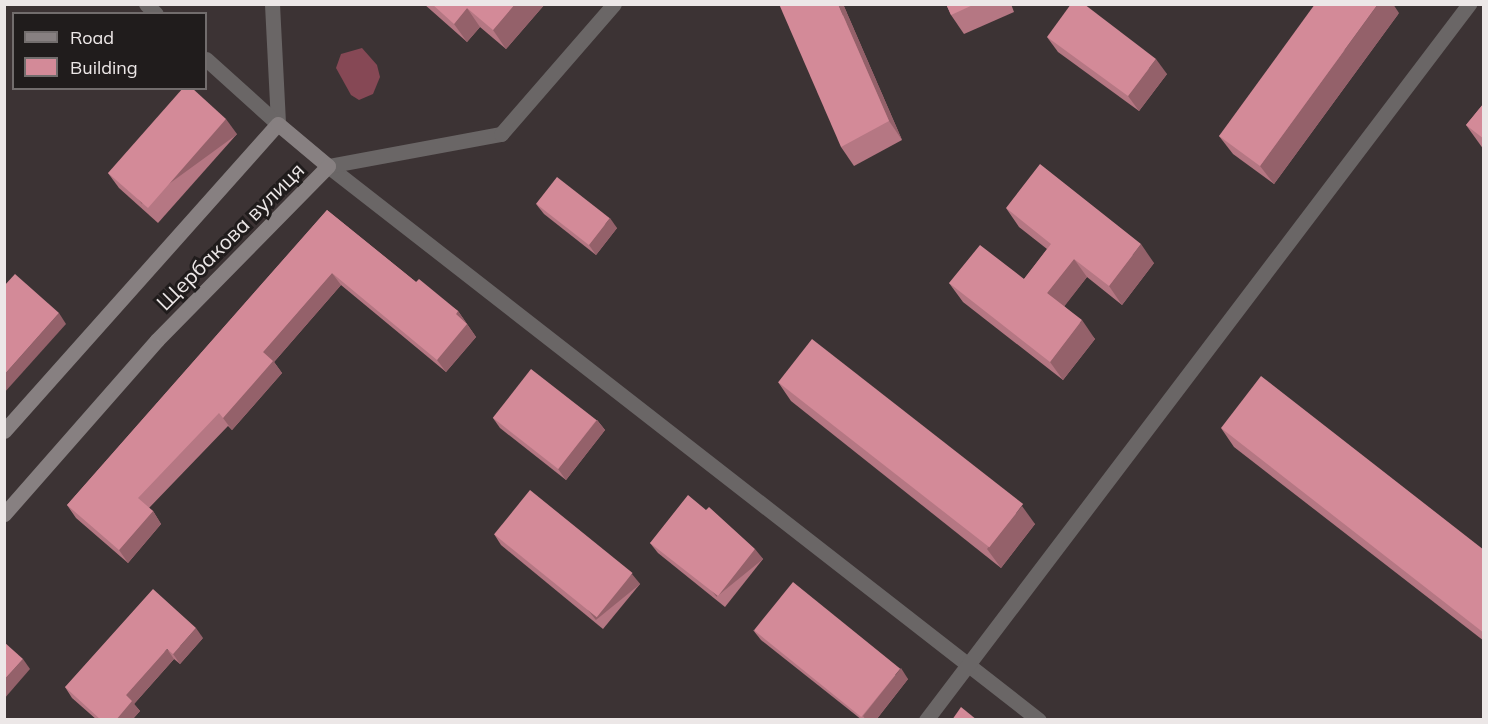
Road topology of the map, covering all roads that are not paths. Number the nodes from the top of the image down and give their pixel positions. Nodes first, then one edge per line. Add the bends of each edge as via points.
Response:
1 (272, 4) edge
2 (614, 4) edge
3 (1468, 4) edge
4 (207, 59) edge
5 (278, 124) junction
6 (328, 166) junction
7 (4, 430) edge
8 (4, 514) edge
9 (966, 665) junction
10 (926, 720) edge
11 (1040, 720) edge

1 - 5 street
2 - 6 street, Щербакова вулиця via 501,134
3 - 9 street
4 - 5 street
5 - 6 street
5 - 7 street, Щербакова вулиця
6 - 8 street, Щербакова вулиця via 157,340
6 - 9 street
9 - 10 street
9 - 11 street

